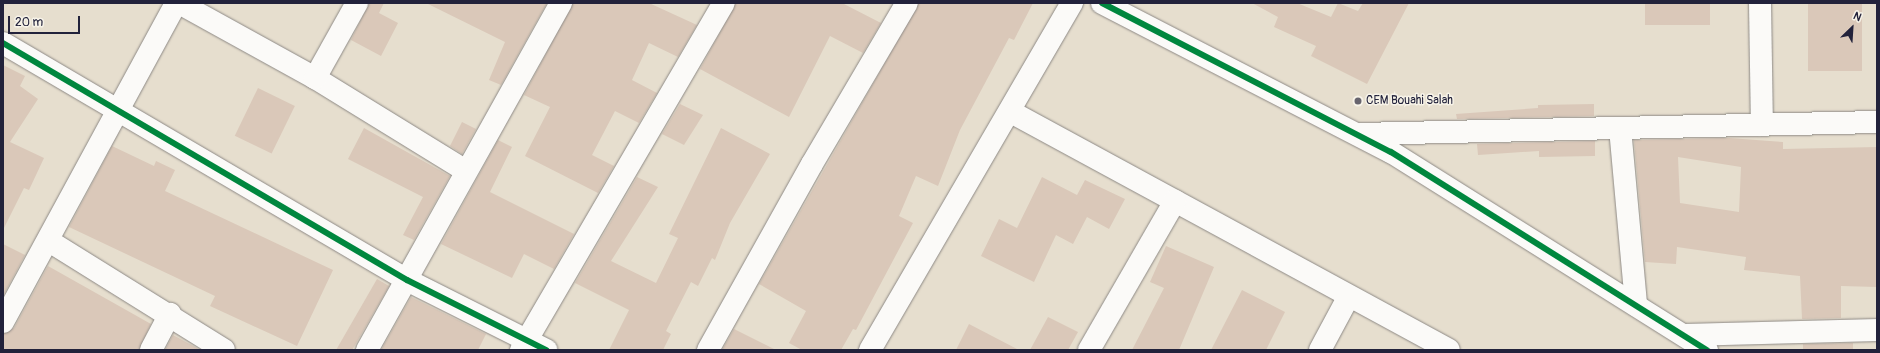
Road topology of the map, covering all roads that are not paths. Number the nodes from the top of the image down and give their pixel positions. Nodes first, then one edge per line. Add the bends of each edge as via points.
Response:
1 (176, 3) edge
2 (179, 3) edge
3 (357, 3) edge
4 (561, 3) edge
5 (724, 3) edge
6 (908, 3) edge
7 (1072, 3) edge
8 (1102, 3) edge
9 (1760, 3) edge
10 (3, 43) edge
11 (315, 78) junction
12 (119, 109) junction
13 (1011, 112) junction
14 (1877, 122) edge
15 (1762, 125) junction
16 (1620, 128) junction
17 (1357, 134) junction
18 (466, 170) junction
19 (1175, 201) junction
20 (49, 242) junction
21 (407, 280) junction
22 (1349, 296) junction
23 (1636, 305) junction
24 (170, 314) junction
25 (3, 322) edge
26 (1877, 330) edge
27 (1686, 336) junction
28 (524, 345) edge
29 (151, 350) edge
30 (224, 350) edge
31 (367, 350) edge
32 (546, 350) edge
33 (708, 350) edge
34 (870, 350) edge
35 (1088, 350) edge
36 (1320, 350) edge
37 (1449, 350) edge
38 (1707, 350) edge

1 - 12 street
2 - 11 street
3 - 11 street
4 - 18 street
5 - 28 street
6 - 33 street via 812,164
7 - 13 street
8 - 17 street
9 - 15 street
10 - 12 street
11 - 18 street
12 - 20 street
12 - 21 street
13 - 19 street
13 - 34 street
14 - 15 street
15 - 16 street
16 - 17 street
16 - 23 street
17 - 23 street
18 - 21 street
19 - 22 street
19 - 35 street
20 - 24 street
20 - 25 street
21 - 28 street
21 - 31 street
22 - 36 street
22 - 37 street
23 - 27 street
24 - 29 street
24 - 30 street
26 - 27 street
27 - 38 street
28 - 32 street

